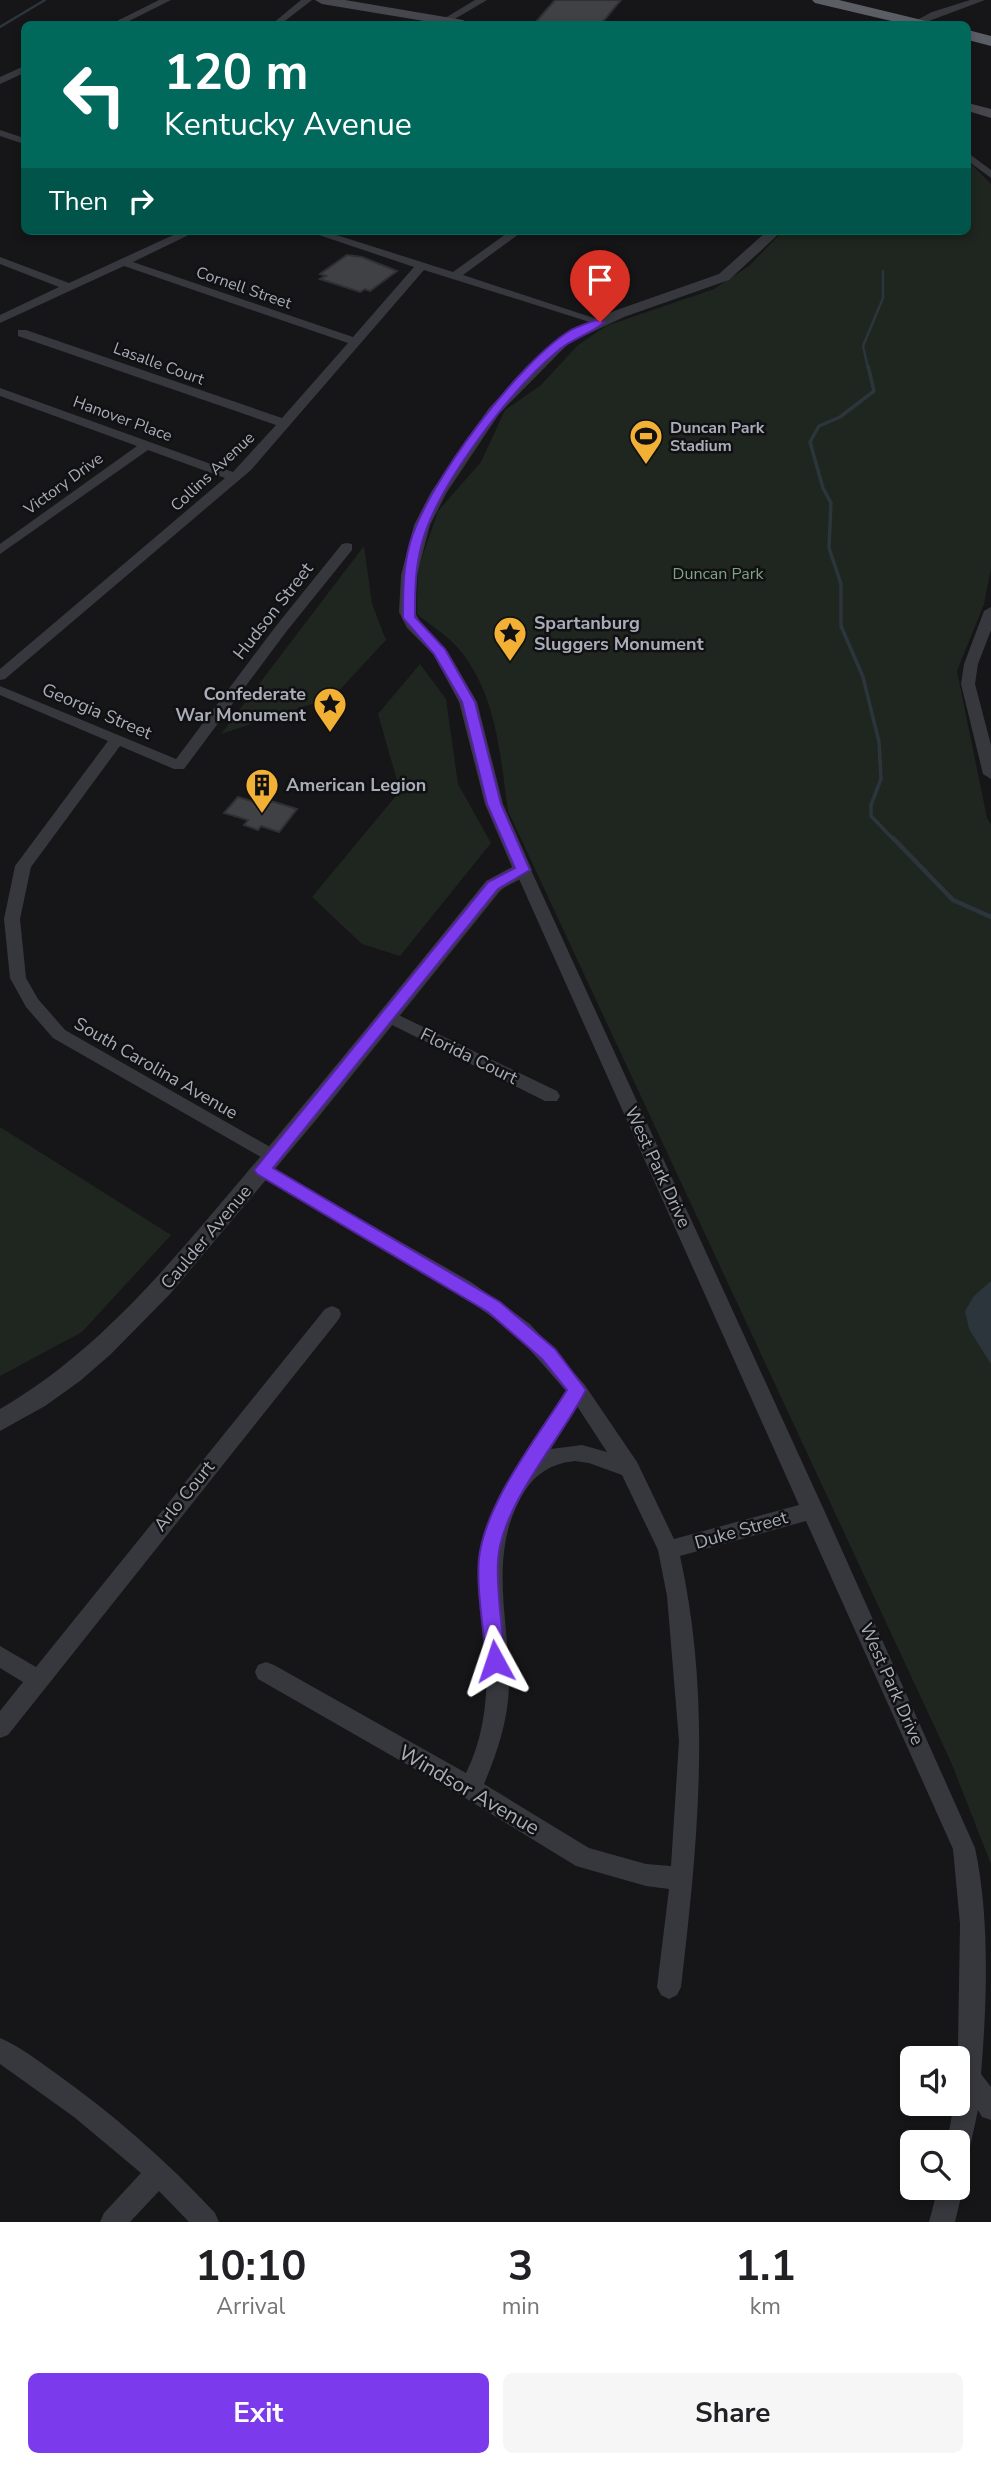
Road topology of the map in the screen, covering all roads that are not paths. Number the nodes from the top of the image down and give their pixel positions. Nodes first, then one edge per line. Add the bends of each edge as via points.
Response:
1 (166, 0) edge
2 (307, 0) edge
3 (322, 0) edge
4 (482, 0) edge
5 (820, 0) edge
6 (980, 0) edge
7 (122, 21) edge
8 (280, 21) edge
9 (445, 21) joint
10 (906, 21) edge
11 (923, 21) edge
12 (971, 36) edge
13 (991, 41) edge
14 (21, 70) edge
15 (0, 81) edge
16 (971, 110) edge
17 (991, 114) edge
18 (0, 134) edge
19 (21, 140) edge
20 (971, 158) edge
21 (991, 175) edge
22 (182, 235) edge
23 (330, 235) edge
24 (511, 235) edge
25 (771, 235) edge
26 (0, 260) edge
27 (122, 262) junction
28 (422, 265) junction
29 (456, 275) junction
30 (69, 287) junction
31 (568, 311) junction
32 (619, 314) junction
33 (0, 319) edge
34 (600, 322) junction
35 (576, 332) junction
36 (22, 333) dead end
37 (356, 341) junction
38 (0, 392) edge
39 (286, 424) junction
40 (146, 445) junction
41 (235, 477) junction
42 (347, 547) dead end
43 (0, 550) edge
44 (991, 611) edge
45 (0, 676) edge
46 (0, 690) edge
47 (116, 741) junction
48 (178, 766) joint
49 (991, 774) edge
50 (23, 866) junction
51 (523, 870) junction
52 (0, 888) edge
53 (388, 1016) junction
54 (551, 1096) dead end
55 (268, 1163) junction
56 (332, 1314) dead end
57 (577, 1390) junction
58 (0, 1421) edge
59 (528, 1467) junction
60 (630, 1468) junction
61 (814, 1510) junction
62 (668, 1550) junction
63 (0, 1656) edge
64 (266, 1672) dead end
65 (38, 1680) junction
66 (0, 1728) edge
67 (470, 1788) junction
68 (682, 1879) junction
69 (669, 1987) dead end
70 (0, 2050) edge
71 (970, 2079) joint
72 (991, 2108) edge
73 (159, 2172) junction
74 (947, 2200) edge
75 (113, 2222) edge
76 (206, 2222) edge
77 (942, 2222) edge

1 - 7 street
2 - 8 street
3 - 9 main road
4 - 9 street
5 - 10 highway
6 - 11 street
12 - 13 highway
14 - 15 street
16 - 17 main road
18 - 19 street
20 - 21 street
22 - 27 street
23 - 28 street
24 - 29 street
25 - 32 street, West Park Drive via 724,277
26 - 30 street
27 - 30 street
27 - 37 street, Cornell Street
28 - 29 street
28 - 37 street, Collins Avenue
29 - 31 street
30 - 33 street
31 - 32 street
31 - 34 street
31 - 35 street via 576,319
32 - 34 street, West Park Drive
34 - 35 street, West Park Drive
35 - 51 street, West Park Drive via 498,405 439,492 416,541 407,592 409,618 440,652 468,702 494,804
36 - 39 street, Lasalle Court
37 - 39 street, Collins Avenue
38 - 40 street, Hanover Place
39 - 41 street, Collins Avenue
40 - 41 street, Hanover Place
40 - 43 street, Victory Drive
41 - 45 street, Collins Avenue
42 - 48 street, Hudson Street
44 - 49 street via 968,684
46 - 47 street, Georgia Street
47 - 48 street, Georgia Street
47 - 50 street, South Carolina Avenue
50 - 52 street
50 - 55 street, South Carolina Avenue via 12,919 15,968 49,1025
51 - 53 street, Caulder Avenue via 493,886
51 - 61 street, West Park Drive
53 - 54 street, Florida Court
53 - 55 street, Caulder Avenue
55 - 57 street, South Carolina Avenue via 494,1307 548,1354
55 - 58 street, Caulder Avenue via 121,1333 76,1372
56 - 65 street, Arlo Court
57 - 59 street
57 - 60 street, South Carolina Avenue
59 - 60 street via 575,1453
59 - 67 street via 501,1517 489,1559 498,1686 492,1725
60 - 62 street, South Carolina Avenue
61 - 62 street, Duke Street
61 - 71 street, West Park Drive via 964,1848 973,1892
62 - 68 street via 680,1609 690,1741
63 - 65 street
64 - 67 street, Windsor Avenue
65 - 66 street, Arlo Court
67 - 68 street, Windsor Avenue via 584,1858 646,1875
68 - 69 street
70 - 73 street via 106,2124
71 - 72 street
73 - 75 street
73 - 76 street
74 - 77 street

